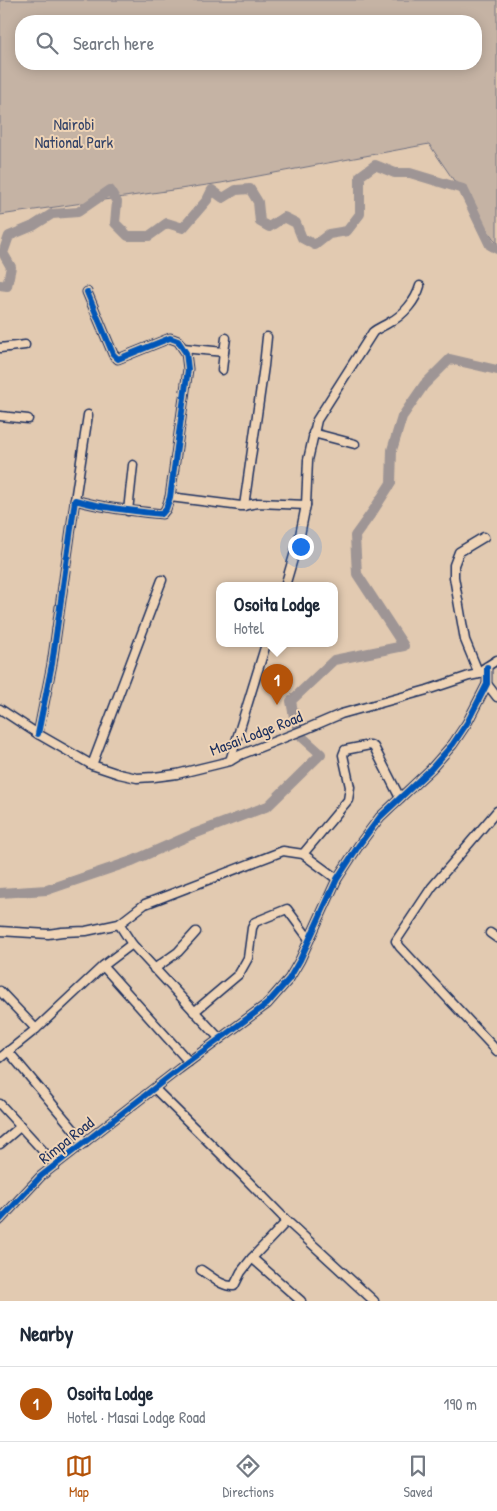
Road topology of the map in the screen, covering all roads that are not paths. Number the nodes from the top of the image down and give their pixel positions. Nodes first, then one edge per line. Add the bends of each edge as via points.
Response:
1 (420, 286) dead end
2 (87, 292) dead end
3 (226, 338) dead end
4 (267, 338) dead end
5 (25, 345) dead end
6 (0, 348) edge
7 (183, 348) junction
8 (224, 352) junction
9 (222, 370) dead end
10 (88, 415) dead end
11 (0, 416) edge
12 (28, 419) dead end
13 (314, 433) junction
14 (355, 444) dead end
15 (133, 465) dead end
16 (170, 497) junction
17 (75, 500) junction
18 (306, 505) junction
19 (244, 506) junction
20 (128, 510) junction
21 (484, 537) dead end
22 (162, 580) dead end
23 (286, 582) edge
24 (265, 647) edge
25 (497, 660) edge
26 (487, 667) junction
27 (479, 674) junction
28 (487, 684) junction
29 (497, 698) edge
30 (0, 710) edge
31 (38, 734) junction
32 (230, 761) junction
33 (92, 765) junction
34 (400, 798) junction
35 (497, 811) edge
36 (303, 854) junction
37 (337, 879) junction
38 (119, 924) junction
39 (0, 931) edge
40 (196, 932) dead end
41 (490, 933) dead end
42 (497, 938) edge
43 (309, 939) junction
44 (132, 944) junction
45 (103, 966) junction
46 (154, 969) junction
47 (0, 991) edge
48 (194, 1012) junction
49 (36, 1030) junction
50 (220, 1039) junction
51 (497, 1050) edge
52 (8, 1051) junction
53 (0, 1058) edge
54 (189, 1062) junction
55 (155, 1089) junction
56 (0, 1104) edge
57 (21, 1126) junction
58 (86, 1143) junction
59 (0, 1144) edge
60 (56, 1166) junction
61 (0, 1220) edge
62 (286, 1221) junction
63 (252, 1258) junction
64 (201, 1270) dead end
65 (301, 1301) edge
66 (374, 1301) edge

1 - 13 street via 413,302 393,321 373,332 317,420
2 - 7 street via 118,359 170,338
3 - 8 street
4 - 19 street
5 - 6 street
7 - 8 street
7 - 16 street via 188,369
8 - 9 street
10 - 17 street
11 - 12 street
13 - 14 street
13 - 18 street via 308,460
15 - 20 street
16 - 19 street
16 - 20 street via 162,514
17 - 20 street
17 - 31 street via 52,664
18 - 19 street via 258,503
18 - 23 street
21 - 27 street via 459,552 454,565 465,640
22 - 33 street
24 - 32 street
25 - 26 street, Masai Lodge Road
26 - 27 street, Masai Lodge Road
26 - 28 street
27 - 32 street, Masai Lodge Road via 341,714
28 - 29 street
28 - 34 street, Rimpa Road via 452,744
30 - 31 street, Masai Lodge Road
31 - 33 street, Masai Lodge Road
32 - 33 street, Masai Lodge Road via 154,778 116,774
34 - 36 street via 374,747 345,750 343,755 350,787 348,800
34 - 37 street, Rimpa Road via 380,817
35 - 51 street via 432,887 396,941
36 - 37 street
36 - 38 street via 284,851 245,865 145,904
37 - 43 street, Rimpa Road
38 - 39 street via 48,934
38 - 44 street
40 - 46 street via 178,952
41 - 42 street
43 - 48 street via 287,909 255,922 248,958 239,974
43 - 50 street, Rimpa Road via 293,973 276,994
44 - 45 street
44 - 46 street
45 - 49 street
45 - 54 street
46 - 48 street
47 - 49 street
48 - 50 street
49 - 52 street
50 - 54 street, Rimpa Road
52 - 53 street
52 - 58 street
54 - 55 street, Rimpa Road
55 - 58 street, Rimpa Road
55 - 62 street
56 - 57 street
57 - 59 street
57 - 60 street
58 - 60 street, Rimpa Road
60 - 61 street, Rimpa Road via 28,1189
62 - 63 street
62 - 66 street
63 - 64 street via 240,1272 234,1286 223,1284
63 - 65 street

